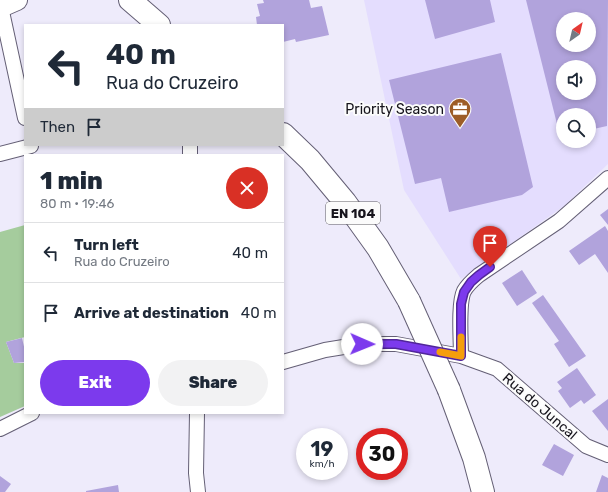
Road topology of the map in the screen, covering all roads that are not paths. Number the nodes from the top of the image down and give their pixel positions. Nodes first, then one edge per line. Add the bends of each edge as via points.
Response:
1 (130, 0) edge
2 (6, 4) edge
3 (158, 24) edge
4 (24, 112) edge
5 (284, 135) edge
6 (32, 149) edge
7 (0, 154) edge
8 (608, 178) edge
9 (461, 356) junction
10 (284, 362) edge
11 (30, 414) edge
12 (197, 414) edge
13 (0, 429) edge
14 (608, 455) edge
15 (198, 492) edge
16 (483, 492) edge

1 - 3 main road
2 - 4 street
5 - 16 main road, EN 104, bridge via 310,160 345,202 378,248 409,302 449,390 474,458
6 - 7 street
8 - 9 street via 559,221 471,282 464,292 461,304
9 - 10 street, Rua do Juncal via 396,344 362,344 325,350
9 - 14 street, Rua do Juncal via 497,369 586,446
11 - 13 street
12 - 15 street

